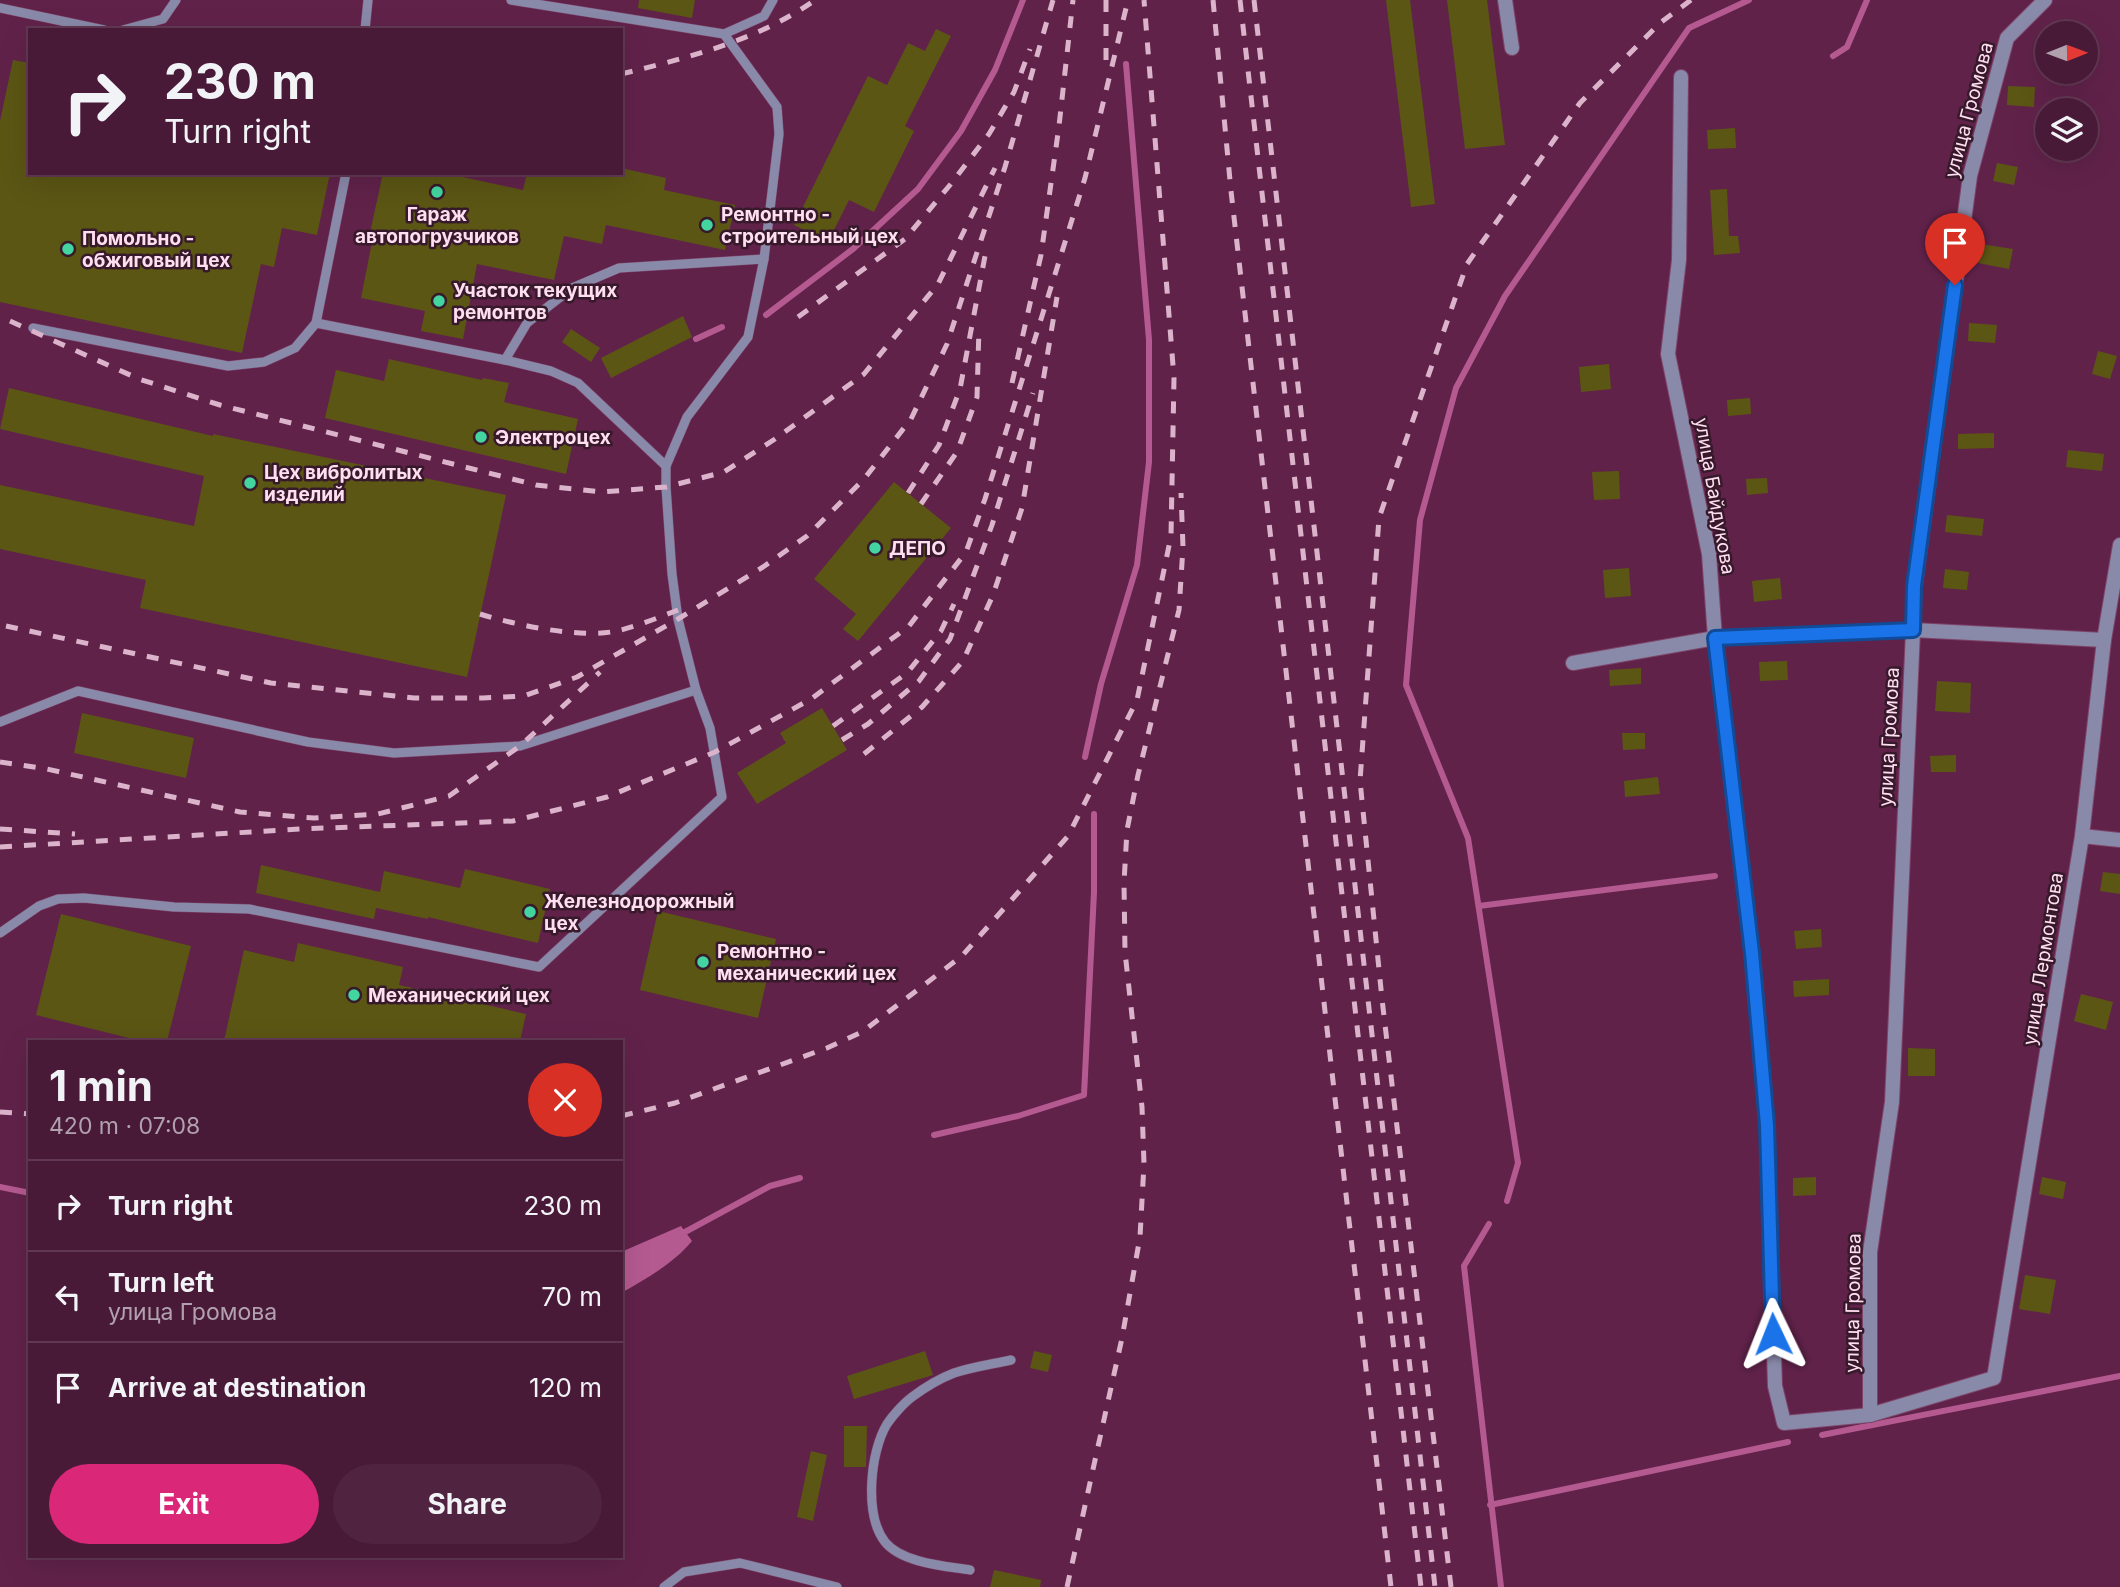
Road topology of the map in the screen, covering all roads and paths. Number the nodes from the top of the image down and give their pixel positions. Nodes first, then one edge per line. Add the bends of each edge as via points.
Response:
1 (176, 0) edge
2 (368, 0) edge
3 (511, 0) edge
4 (773, 0) edge
5 (1505, 0) edge
6 (2045, 0) edge
7 (0, 8) edge
8 (95, 28) edge
9 (130, 28) edge
10 (365, 28) edge
11 (724, 34) junction
12 (1512, 48) dead end
13 (1681, 77) dead end
14 (346, 175) edge
15 (764, 259) junction
16 (316, 323) junction
17 (33, 328) dead end
18 (505, 360) junction
19 (666, 466) junction
20 (2120, 545) edge
21 (1913, 630) junction
22 (1715, 638) junction
23 (2104, 640) junction
24 (1573, 663) dead end
25 (696, 690) junction
26 (0, 722) edge
27 (2082, 836) junction
28 (2120, 840) edge
29 (0, 933) edge
30 (1011, 1360) dead end
31 (1870, 1415) junction
32 (970, 1570) dead end
33 (664, 1587) edge
34 (837, 1587) edge

1 - 9 lane via 163,19
2 - 10 lane
3 - 11 lane
4 - 11 lane via 764,16
5 - 12 street
6 - 21 street, улица Громова via 2007,38 1970,176 1914,586
7 - 8 lane
11 - 15 lane via 777,107 779,134
13 - 22 street, улица Байдукова via 1679,260 1668,354 1709,554
14 - 16 lane
15 - 18 lane via 619,268 572,288 527,323
15 - 19 lane via 748,337 687,417
16 - 17 lane via 295,348 264,362 228,366
16 - 18 lane
18 - 19 lane via 578,383
19 - 25 lane via 678,619
20 - 23 street, улица Лермонтова
21 - 22 street
21 - 23 street
21 - 31 street, улица Громова via 1892,1102 1870,1252
22 - 24 street
22 - 31 street, улица Байдукова via 1766,1112 1775,1386 1784,1423
23 - 27 street, улица Лермонтова
25 - 26 lane via 520,746 394,753 308,742 78,691
25 - 29 lane via 710,728 722,797 539,967 249,909 84,898 39,906
27 - 28 street
27 - 31 street, улица Лермонтова via 1994,1378
30 - 32 lane via 953,1373 911,1398 887,1425 875,1458 871,1495 876,1523 886,1542 903,1555
33 - 34 lane via 684,1572 740,1563

